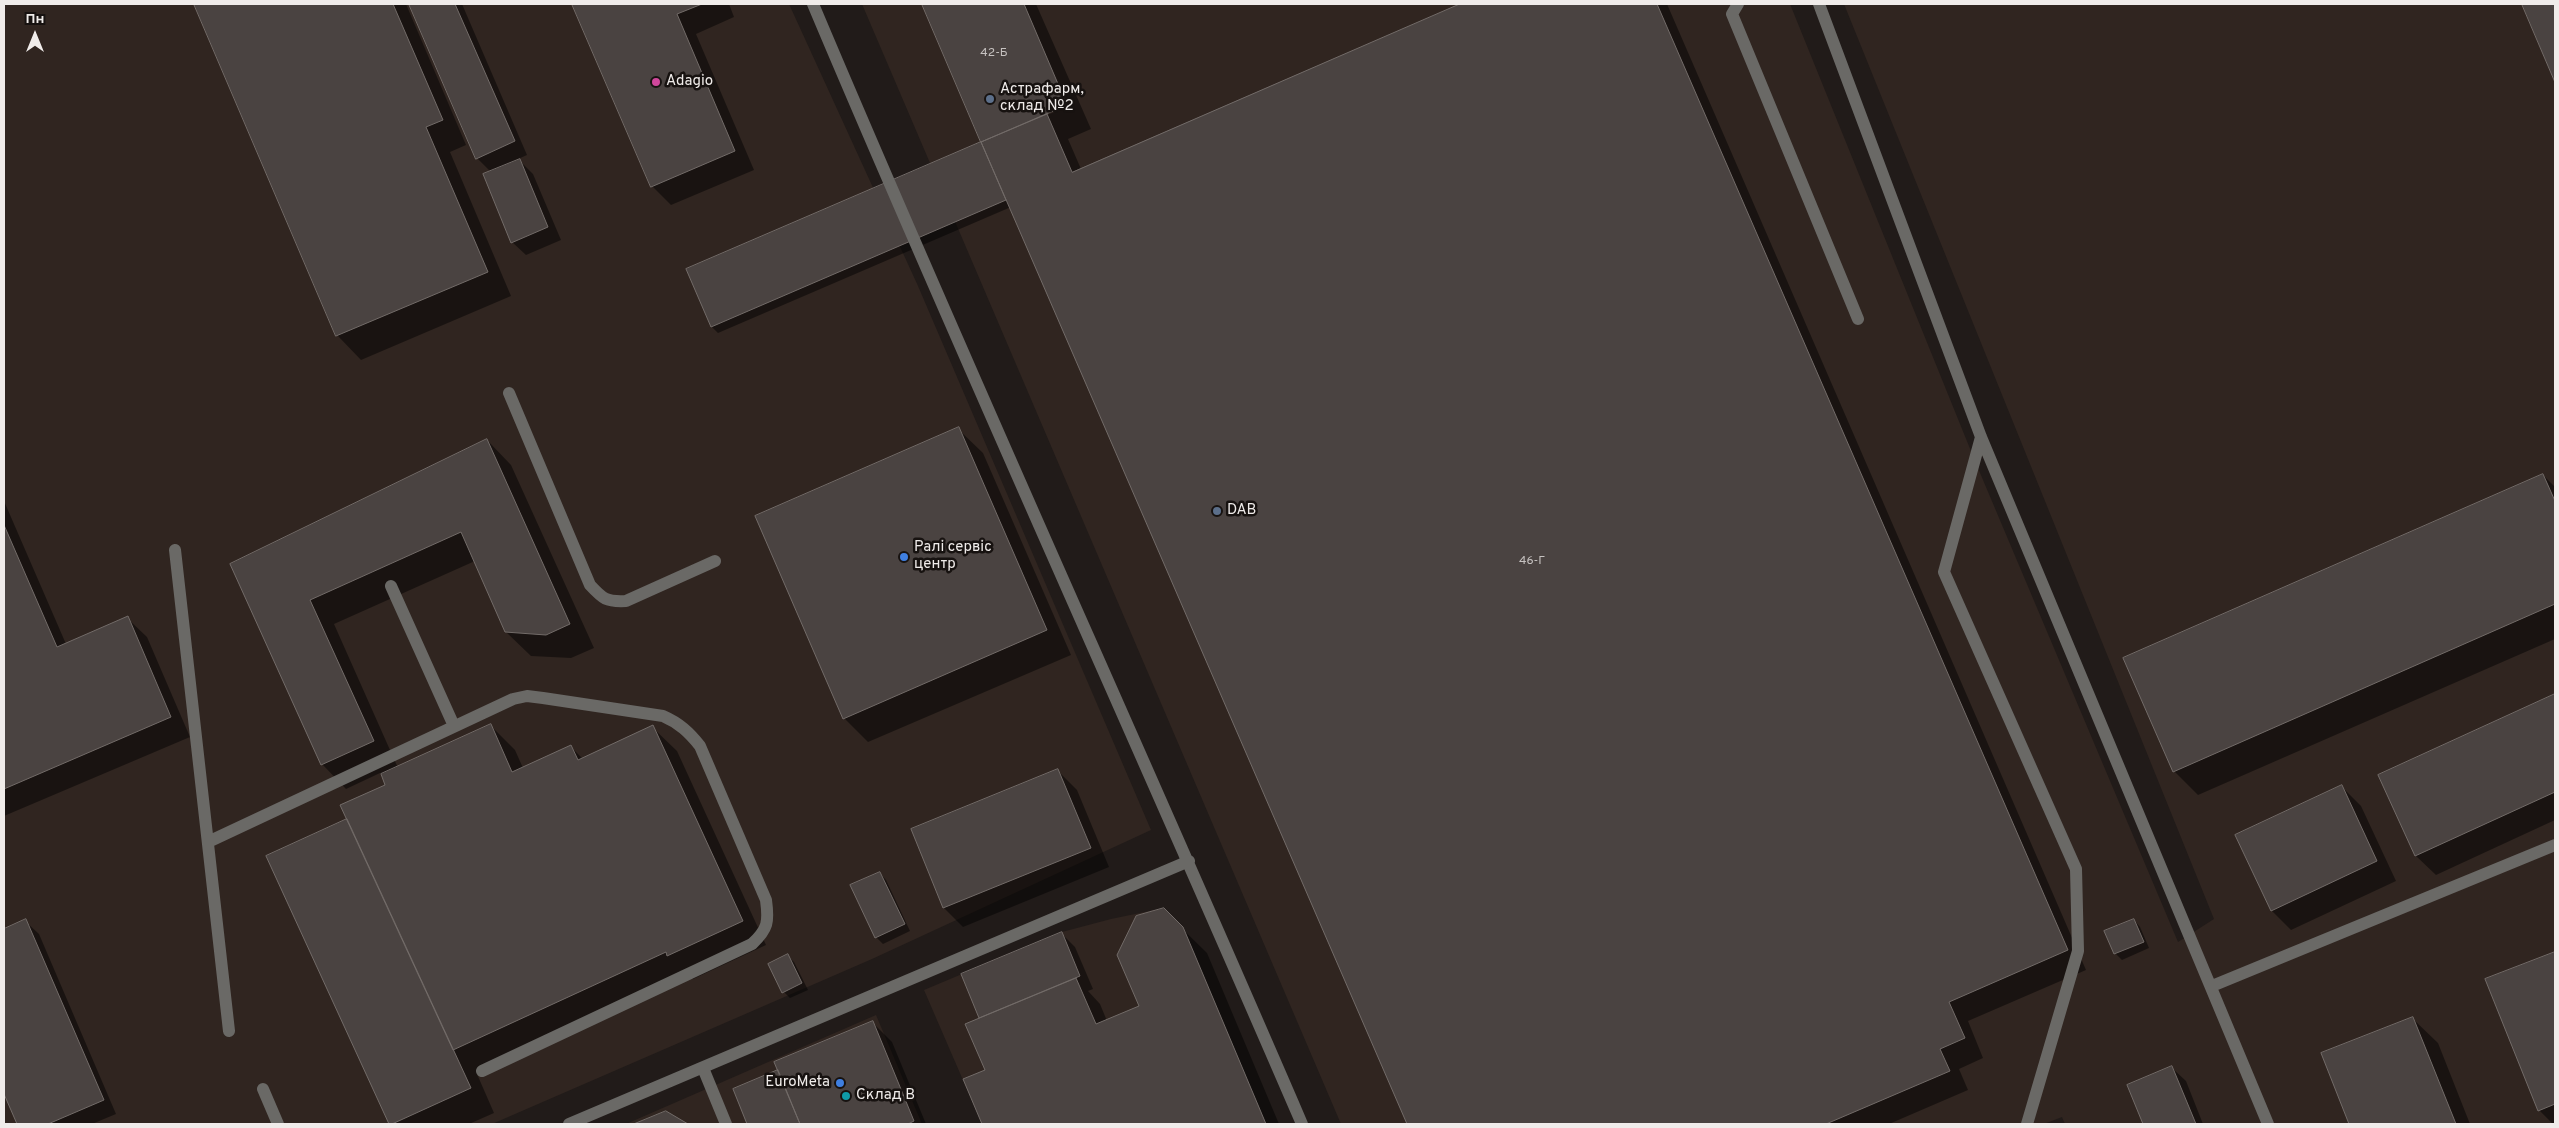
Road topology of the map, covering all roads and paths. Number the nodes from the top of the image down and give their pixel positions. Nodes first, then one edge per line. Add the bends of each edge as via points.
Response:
1 (813, 4) edge
2 (1738, 4) edge
3 (1819, 4) edge
4 (1858, 319) dead end
5 (509, 393) dead end
6 (1982, 437) junction
7 (175, 550) dead end
8 (715, 561) dead end
9 (391, 586) dead end
10 (454, 726) junction
11 (208, 842) junction
12 (2555, 845) edge
13 (1189, 861) junction
14 (2212, 986) junction
15 (229, 1031) dead end
16 (703, 1068) junction
17 (482, 1071) dead end
18 (263, 1089) dead end
19 (278, 1124) edge
20 (569, 1124) edge
21 (726, 1124) edge
22 (1302, 1124) edge
23 (2027, 1124) edge
24 (2268, 1124) edge

1 - 13 lane
2 - 4 lane via 1732,14
3 - 6 lane
5 - 8 lane via 590,585 599,596 610,602 626,600
6 - 14 lane
6 - 23 lane via 1944,572 2076,869 2078,951
7 - 11 lane
9 - 10 lane
10 - 11 lane
10 - 17 lane via 500,704 527,696 663,716 677,722 700,746 766,900 769,918 764,932 752,944
11 - 15 lane
12 - 14 lane
13 - 16 lane
13 - 22 lane
14 - 24 lane
16 - 20 lane
16 - 21 lane
18 - 19 lane

